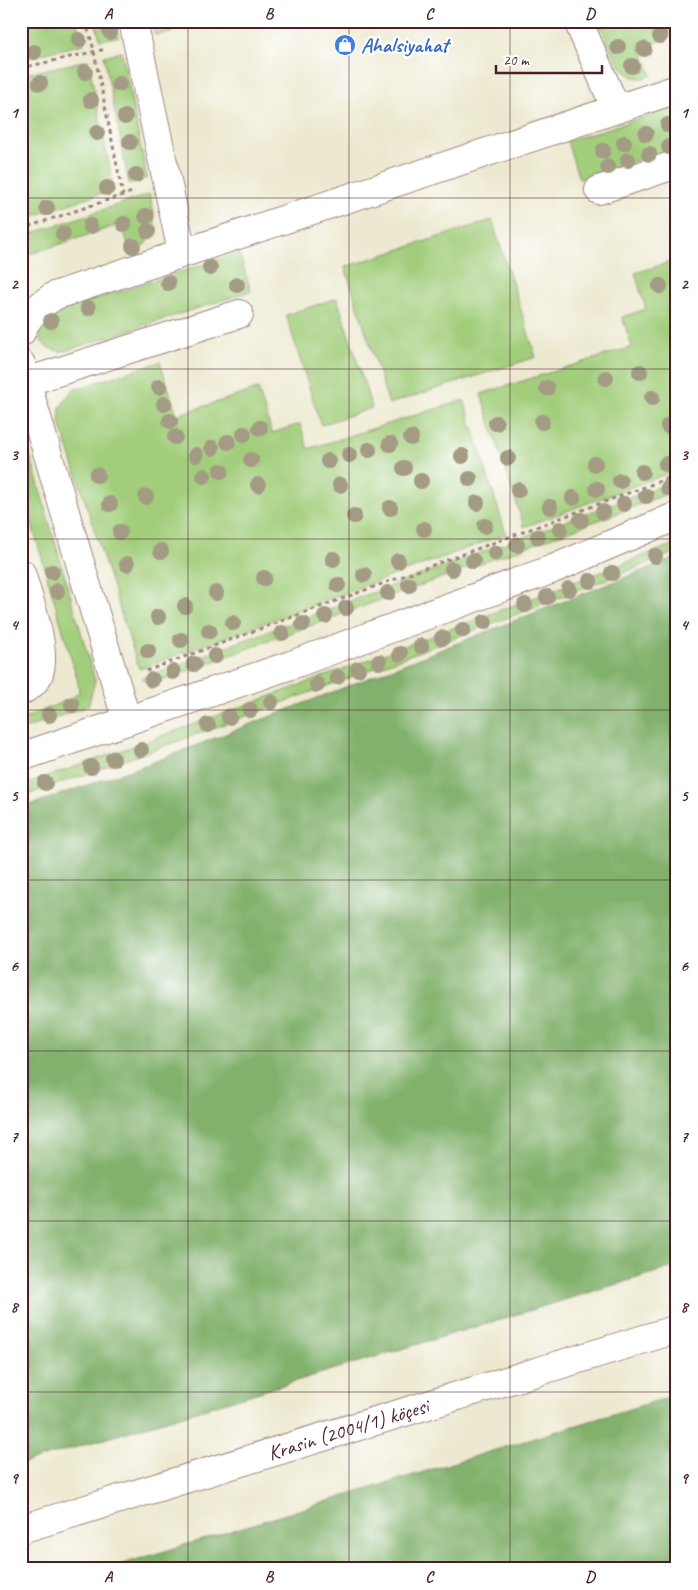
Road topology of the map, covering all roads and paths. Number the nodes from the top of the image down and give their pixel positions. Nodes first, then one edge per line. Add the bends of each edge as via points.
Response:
1 (85, 21) edge
2 (578, 21) edge
3 (136, 32) edge
4 (94, 51) junction
5 (21, 68) edge
6 (677, 89) edge
7 (616, 109) junction
8 (677, 164) edge
9 (167, 180) junction
10 (599, 190) dead end
11 (123, 195) junction
12 (21, 229) edge
13 (182, 252) junction
14 (239, 314) dead end
15 (21, 332) edge
16 (24, 373) edge
17 (677, 475) edge
18 (677, 516) edge
19 (21, 573) edge
20 (140, 673) dead end
21 (21, 691) edge
22 (127, 721) junction
23 (21, 757) edge
24 (677, 1330) edge
25 (21, 1529) edge

1 - 4 path
2 - 7 street
3 - 4 path
3 - 9 street
4 - 5 path
4 - 11 path
6 - 7 street
7 - 13 street
8 - 10 street
9 - 11 path
9 - 13 street
11 - 12 path
13 - 15 street via 54,296 37,307 25,321
14 - 16 street
16 - 22 street
17 - 20 path
18 - 22 street via 553,569
19 - 21 street via 41,643 42,662 38,677
22 - 23 street
24 - 25 street, Krasin (2004/1) köçesi

